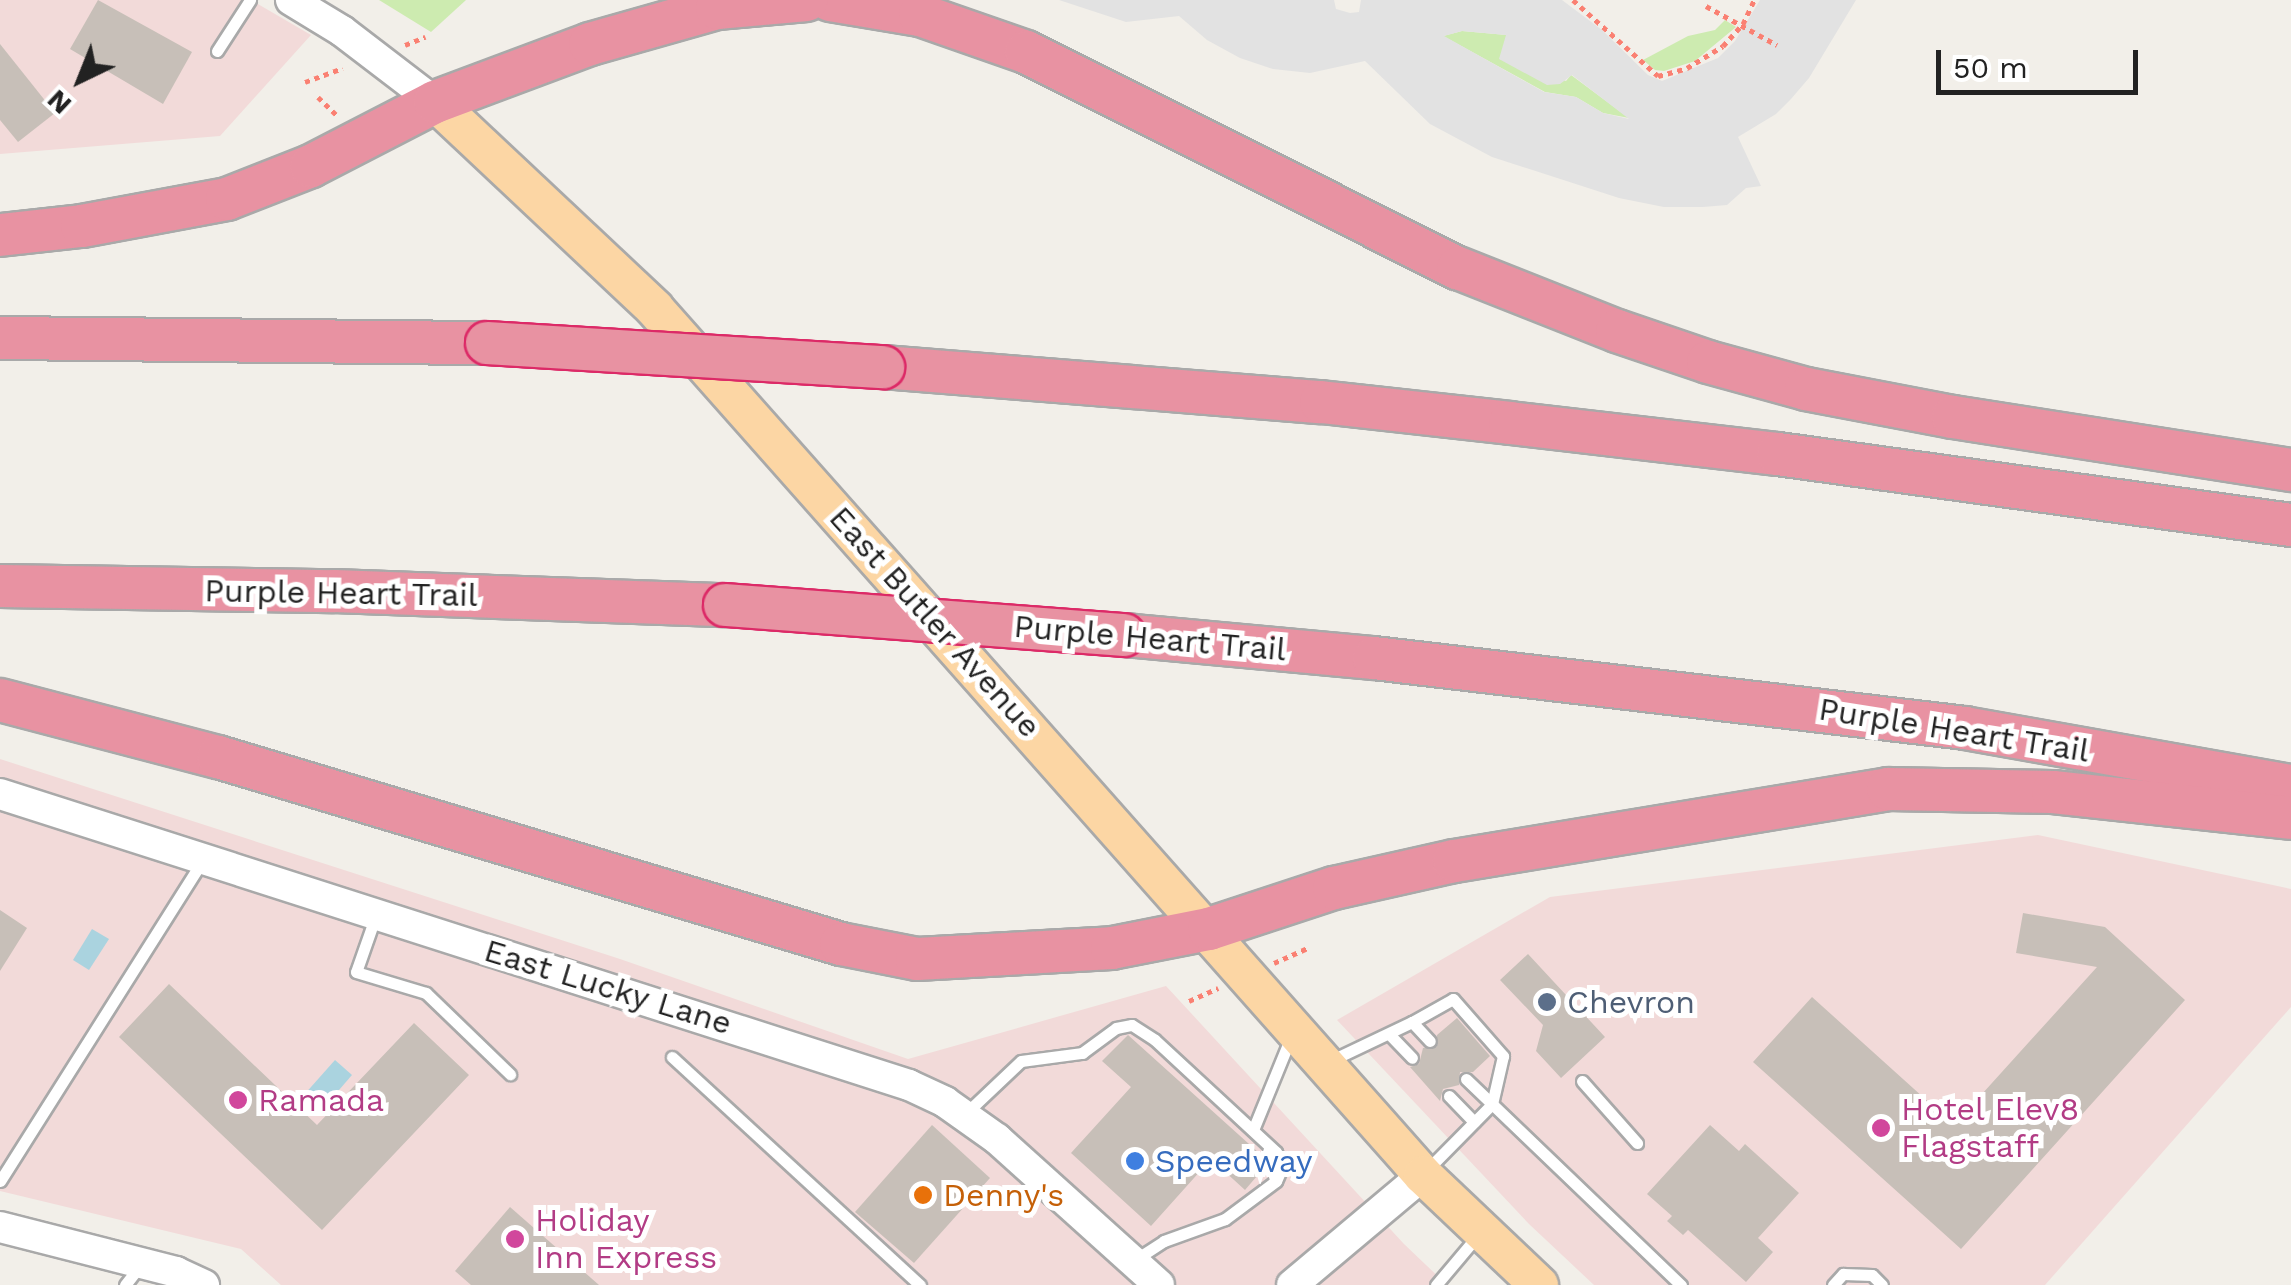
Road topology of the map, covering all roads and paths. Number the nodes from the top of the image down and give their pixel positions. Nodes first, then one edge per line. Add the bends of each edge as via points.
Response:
1 (250, 0) edge
2 (291, 0) edge
3 (807, 0) edge
4 (830, 0) edge
5 (1572, 0) edge
6 (1754, 0) edge
7 (1706, 6) dead end
8 (1742, 24) junction
9 (1777, 45) dead end
10 (217, 51) dead end
11 (435, 102) junction
12 (0, 235) edge
13 (0, 338) edge
14 (2291, 470) edge
15 (2291, 525) edge
16 (0, 586) edge
17 (0, 700) edge
18 (2291, 786) edge
19 (0, 794) edge
20 (2291, 818) edge
21 (203, 860) junction
22 (376, 914) junction
23 (1210, 929) junction
24 (1412, 1022) junction
25 (1295, 1027) junction
26 (1389, 1034) junction
27 (1430, 1042) dead end
28 (672, 1057) dead end
29 (1412, 1058) dead end
30 (1326, 1063) junction
31 (510, 1074) dead end
32 (1466, 1079) dead end
33 (1582, 1080) dead end
34 (1449, 1096) dead end
35 (1492, 1104) junction
36 (965, 1114) junction
37 (1474, 1122) junction
38 (1253, 1130) junction
39 (1636, 1143) dead end
40 (1423, 1175) junction
41 (0, 1181) edge
42 (0, 1227) edge
43 (1482, 1230) junction
44 (1132, 1261) junction
45 (133, 1274) edge
46 (204, 1285) edge
47 (920, 1285) edge
48 (1159, 1285) edge
49 (1292, 1285) edge
50 (1436, 1285) edge
51 (1539, 1285) edge
52 (1681, 1285) edge
53 (1833, 1285) edge
54 (1882, 1285) edge

1 - 10 lane
2 - 11 street, East Butler Avenue via 327,15
3 - 11 highway via 717,8 652,23
4 - 14 highway via 920,15 1026,52 1458,268 1708,362 1953,417
5 - 8 path via 1658,76 1706,59
6 - 8 path
7 - 8 path
8 - 9 path
11 - 12 highway via 312,166 226,198
11 - 23 main road, East Butler Avenue via 654,308
13 - 15 highway, bridge via 487,343 1302,400 1778,454
16 - 18 highway, Purple Heart Trail, bridge via 725,605 1124,636 1374,658 1947,726
17 - 23 highway via 898,955 1112,948
19 - 21 street, East Lucky Lane
20 - 23 highway via 2053,792 1888,789 1454,861 1334,888
21 - 22 street, East Lucky Lane
21 - 41 lane
22 - 31 lane via 356,972 426,993
22 - 36 street, East Lucky Lane via 826,1056
23 - 25 main road, East Butler Avenue
24 - 26 lane
24 - 27 lane
24 - 35 lane via 1453,1000 1504,1056
25 - 30 main road, East Butler Avenue
25 - 38 lane
26 - 29 lane
26 - 30 lane
28 - 47 lane
30 - 40 main road, East Butler Avenue
32 - 35 lane
33 - 39 lane
34 - 37 lane
35 - 37 lane
35 - 52 lane
36 - 38 lane via 1021,1061 1082,1052 1132,1025
36 - 44 street, East Lucky Lane
37 - 40 lane
38 - 44 lane via 1276,1152 1282,1167 1276,1181 1225,1218
40 - 43 main road, East Butler Avenue
40 - 49 street
42 - 45 street
43 - 50 lane
43 - 51 main road, East Butler Avenue
44 - 48 street, East Lucky Lane
45 - 46 street
53 - 54 lane via 1843,1274 1872,1276

